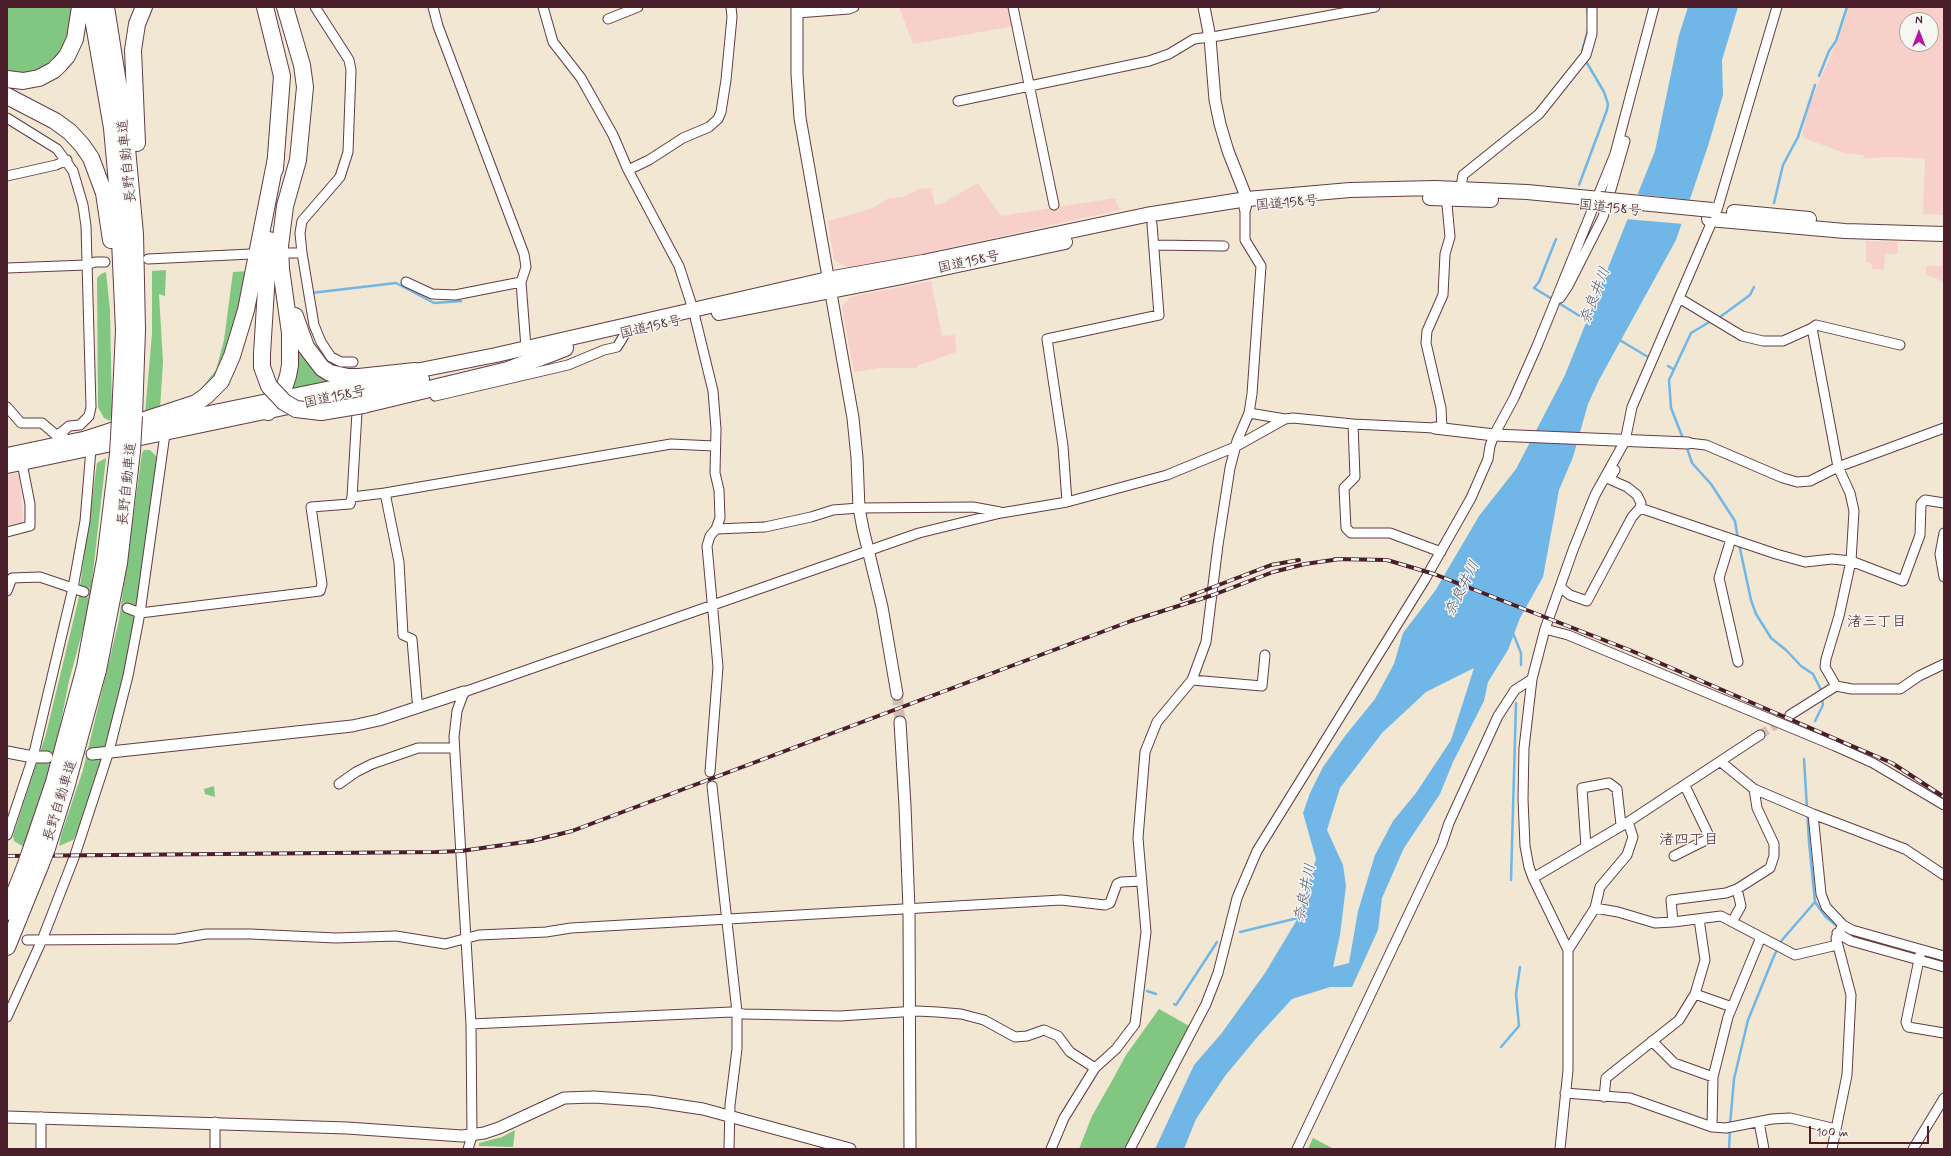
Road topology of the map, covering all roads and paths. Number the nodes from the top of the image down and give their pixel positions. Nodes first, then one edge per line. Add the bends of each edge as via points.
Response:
1 (80, 7) edge
2 (91, 7) edge
3 (106, 7) edge
4 (144, 7) edge
5 (254, 7) edge
6 (265, 7) edge
7 (276, 7) edge
8 (285, 7) edge
9 (315, 7) edge
10 (433, 7) edge
11 (543, 7) edge
12 (637, 7) edge
13 (731, 7) edge
14 (854, 7) edge
15 (1013, 7) edge
16 (1204, 7) edge
17 (1375, 7) edge
18 (1592, 7) edge
19 (1654, 7) edge
20 (1777, 7) edge
21 (797, 10) edge
22 (608, 19) dead end
23 (1210, 38) junction
24 (299, 55) junction
25 (280, 67) junction
26 (7, 80) edge
27 (1030, 86) junction
28 (1632, 91) junction
29 (7, 96) edge
30 (958, 101) dead end
31 (7, 118) edge
32 (276, 158) junction
33 (67, 160) junction
34 (628, 170) junction
35 (7, 176) edge
36 (1453, 193) junction
37 (1246, 203) junction
38 (1597, 203) junction
39 (1054, 205) dead end
40 (1713, 214) junction
41 (1152, 224) junction
42 (1944, 225) edge
43 (1944, 234) edge
44 (1154, 245) junction
45 (1224, 246) dead end
46 (287, 253) dead end
47 (302, 253) junction
48 (251, 254) dead end
49 (148, 259) dead end
50 (105, 262) dead end
51 (86, 265) junction
52 (7, 268) edge
53 (281, 269) junction
54 (406, 282) dead end
55 (522, 282) junction
56 (829, 285) junction
57 (1679, 298) junction
58 (1552, 309) junction
59 (693, 314) junction
60 (1812, 328) junction
61 (137, 330) junction
62 (625, 334) junction
63 (1900, 345) dead end
64 (526, 348) junction
65 (565, 348) junction
66 (353, 362) dead end
67 (415, 371) junction
68 (349, 395) junction
69 (278, 399) junction
70 (7, 407) edge
71 (360, 408) junction
72 (268, 412) junction
73 (1249, 413) junction
74 (127, 417) junction
75 (1285, 419) junction
76 (1353, 424) junction
77 (1438, 428) junction
78 (1944, 428) edge
79 (165, 434) junction
80 (1498, 435) junction
81 (64, 438) junction
82 (1621, 441) junction
83 (1688, 443) joint
84 (89, 444) junction
85 (714, 446) junction
86 (1235, 447) junction
87 (7, 455) edge
88 (22, 463) junction
89 (1617, 465) dead end
90 (7, 466) edge
91 (1838, 467) junction
92 (385, 492) junction
93 (352, 497) junction
94 (1067, 502) junction
95 (1944, 502) edge
96 (859, 508) junction
97 (1640, 508) junction
98 (1001, 512) junction
99 (716, 529) junction
100 (7, 532) edge
101 (1944, 533) edge
102 (1731, 539) junction
103 (868, 550) junction
104 (1441, 552) junction
105 (1851, 561) junction
106 (1944, 577) edge
107 (1560, 587) junction
108 (73, 588) junction
109 (7, 591) edge
110 (84, 592) tunnel mouth
111 (712, 606) junction
112 (127, 608) tunnel mouth
113 (140, 613) junction
114 (1545, 629) junction
115 (1265, 655) dead end
116 (1738, 662) dead end
117 (1944, 664) edge
118 (1532, 679) junction
119 (1192, 680) junction
120 (1836, 686) junction
121 (464, 692) junction
122 (897, 694) tunnel mouth
123 (419, 706) junction
124 (1790, 715) tunnel mouth
125 (900, 722) tunnel mouth
126 (1760, 735) tunnel mouth
127 (454, 748) junction
128 (109, 751) junction
129 (7, 752) edge
130 (92, 754) dead end
131 (47, 757) dead end
132 (33, 758) junction
133 (1721, 762) junction
134 (710, 772) dead end
135 (339, 784) dead end
136 (712, 786) dead end
137 (1684, 786) junction
138 (1754, 789) junction
139 (1944, 805) edge
140 (1813, 814) junction
141 (1624, 824) junction
142 (7, 835) edge
143 (1586, 847) junction
144 (1674, 856) dead end
145 (33, 866) junction
146 (1944, 875) edge
147 (1533, 878) junction
148 (1142, 881) junction
149 (1737, 889) junction
150 (1595, 908) junction
151 (909, 909) junction
152 (7, 912) edge
153 (1699, 919) junction
154 (726, 920) junction
155 (1673, 922) junction
156 (1732, 922) junction
157 (1840, 929) junction
158 (1761, 937) junction
159 (465, 939) junction
160 (27, 940) dead end
161 (42, 940) junction
162 (1837, 944) junction
163 (7, 947) edge
164 (1568, 950) junction
165 (1919, 955) junction
166 (1944, 956) edge
167 (1944, 967) edge
168 (1695, 994) junction
169 (1732, 1007) junction
170 (737, 1012) junction
171 (910, 1012) junction
172 (7, 1016) edge
173 (471, 1024) junction
174 (1944, 1033) edge
175 (1652, 1041) junction
176 (1095, 1068) junction
177 (1713, 1077) junction
178 (1566, 1093) junction
179 (1604, 1097) junction
180 (1944, 1098) edge
181 (730, 1116) junction
182 (7, 1117) edge
183 (41, 1117) junction
184 (214, 1122) junction
185 (1759, 1122) junction
186 (1712, 1127) junction
187 (1836, 1129) junction
188 (472, 1136) junction
189 (41, 1149) edge
190 (215, 1149) edge
191 (468, 1149) edge
192 (729, 1149) edge
193 (850, 1149) edge
194 (910, 1149) edge
195 (1051, 1149) edge
196 (1130, 1149) edge
197 (1297, 1149) edge
198 (1560, 1149) edge
199 (1764, 1149) edge
200 (1832, 1149) edge
201 (1913, 1149) edge

1 - 26 highway via 75,39 67,56 54,70 39,78
2 - 74 highway, 長野自動車道 via 112,128 118,195
3 - 61 highway, 長野自動車道 via 125,127 135,234
4 - 61 highway via 137,24 133,50 144,282 144,324
5 - 25 highway via 270,36
6 - 25 highway
7 - 24 highway
8 - 24 highway
9 - 47 street via 349,60 351,70 348,152 340,178 302,221
10 - 55 street via 524,254 526,267
11 - 34 street via 553,42 581,78 613,135
12 - 22 street
13 - 34 street via 726,85 718,119 709,127 683,138
14 - 21 street
15 - 27 street
16 - 23 street
17 - 23 street
18 - 36 street via 1592,34 1586,55 1539,114 1463,175
19 - 28 street
20 - 40 street
21 - 56 street via 800,118
23 - 27 street via 1190,40 1169,54 1149,61
23 - 37 street via 1215,100 1220,124
24 - 53 highway via 305,76 304,100 298,160 282,219
25 - 32 highway via 282,84
27 - 30 street
27 - 39 street
28 - 38 street via 1615,154
28 - 58 street via 1631,116 1603,217 1568,286
29 - 74 highway via 55,121 70,132 92,158 98,173 106,201
31 - 33 street via 57,149
32 - 71 highway, bridge via 262,367 269,386 284,402 296,409 321,412
32 - 84 highway via 246,310 232,356 221,380 196,403
33 - 35 street
33 - 51 street via 83,205
34 - 59 street via 679,266
36 - 37 highway, 国道158号 via 1350,190
36 - 38 highway, 国道158号 via 1525,201
36 - 77 street via 1450,237 1445,254 1443,295 1427,331 1426,343 1441,408
37 - 41 highway, 国道158号
37 - 56 highway, 国道158号 via 1146,215 923,262
37 - 73 street via 1245,240 1261,266
38 - 40 highway, 国道158号, bridge
38 - 58 street
40 - 42 highway, 国道158号
40 - 43 highway, 国道158号 via 1839,230
40 - 57 street
41 - 44 street
41 - 56 highway, 国道158号
44 - 45 street
44 - 94 street via 1159,315 1047,339 1063,446
46 - 47 street
47 - 66 street via 314,326 321,342 331,357 342,362
48 - 49 street
50 - 51 street
51 - 52 street
51 - 81 street via 91,407 89,416 80,425 69,426
53 - 67 highway via 306,347 322,368 330,373 348,377
53 - 69 highway via 290,333 290,364 286,384
54 - 55 street via 432,294 455,295
55 - 64 street
56 - 59 highway, 国道158号
56 - 96 street via 853,418 858,462
57 - 60 street via 1742,336 1762,342 1783,340
57 - 82 street via 1632,407
58 - 80 street
59 - 62 highway, 国道158号
59 - 64 highway, 国道158号
59 - 85 street via 713,391 716,429
60 - 63 street via 1816,325
60 - 91 street
61 - 74 highway, 長野自動車道
62 - 65 highway, 国道158号
62 - 71 street via 617,347 568,365
64 - 67 highway, 国道158号
65 - 68 highway, 国道158号
65 - 71 highway via 508,370
67 - 69 highway, 国道158号
68 - 71 street via 351,411
68 - 72 highway, 国道158号
69 - 72 highway
69 - 84 highway, 国道158号
70 - 81 street via 21,423 42,423 56,435
71 - 93 street
72 - 79 highway, 国道158号
73 - 75 street
73 - 86 street
74 - 145 highway, 長野自動車道, bridge via 125,453 85,667
75 - 76 street
75 - 86 street
76 - 77 street
76 - 104 street via 1355,477 1344,488 1346,528 1351,533 1390,533
77 - 80 street
78 - 91 street
79 - 84 highway, 国道158号
79 - 113 street
80 - 82 street
80 - 104 street via 1490,446 1488,459 1471,498
81 - 84 highway, 国道158号
81 - 87 highway, 国道158号
82 - 83 street
82 - 107 street via 1595,496
83 - 91 street via 1706,445 1796,482 1810,481
84 - 88 highway, 国道158号
84 - 108 street via 85,521
85 - 92 street via 671,444
85 - 99 street via 720,518
86 - 94 street via 1167,476
86 - 119 street via 1218,545 1206,642
88 - 90 highway, 国道158号
88 - 100 street via 30,504 30,526
89 - 97 street via 1609,479 1637,495 1641,502
91 - 105 street via 1850,493 1854,511
92 - 93 street
92 - 123 street via 398,562 403,635 412,640
93 - 113 street via 350,504 311,507 322,584 320,591
94 - 98 street
95 - 105 street via 1925,500 1920,504 1920,534 1903,581
96 - 98 street via 973,507
96 - 99 street via 833,510 812,518 765,527
96 - 103 street
97 - 102 street
97 - 107 street via 1632,517 1587,601 1570,595
98 - 103 street via 919,533
99 - 111 street via 710,536 707,546
101 - 106 street via 1940,554
102 - 105 street via 1805,562 1832,559
102 - 116 street via 1718,578
103 - 111 street
103 - 122 street via 882,607
104 - 196 street via 1257,851 1237,898 1218,972 1206,1004
105 - 120 street via 1826,659 1826,667
107 - 114 street
108 - 109 street via 40,577 12,578
108 - 110 street
108 - 132 street
111 - 121 street
111 - 134 street via 718,667
112 - 113 street
113 - 128 street via 128,676
114 - 118 street
114 - 139 street via 1568,635 1835,746 1873,763
115 - 119 street via 1262,686
117 - 120 street via 1900,689 1852,689
118 - 147 street via 1524,748 1523,799 1525,846
118 - 197 street via 1515,690 1498,716 1449,823 1442,844
119 - 148 street via 1157,722 1145,752 1138,838
120 - 124 street
121 - 123 street
121 - 127 street via 457,711
123 - 128 street via 352,726
125 - 151 street
126 - 133 street
127 - 135 street via 418,748 372,764
127 - 159 street
128 - 130 street
128 - 161 street via 75,855
129 - 132 street
131 - 132 street
132 - 142 street
133 - 137 street
133 - 138 street
136 - 154 street
137 - 141 street
137 - 144 street via 1710,838
138 - 140 street
138 - 149 street via 1757,808 1774,844 1774,856 1770,868
140 - 146 street via 1905,849
140 - 157 street via 1821,894
141 - 143 street
141 - 143 street via 1617,789 1609,783 1582,788
141 - 150 street via 1633,837 1627,855 1600,887
143 - 147 street
145 - 152 highway, 長野自動車道
145 - 163 highway, 長野自動車道
147 - 164 street
148 - 151 street via 1117,884 1110,903 1104,905 1061,900
148 - 176 street via 1146,932 1135,1024 1116,1049
149 - 155 street via 1726,893 1671,900
149 - 156 street via 1741,906
150 - 155 street via 1655,923
150 - 164 street
151 - 154 street
151 - 171 street
153 - 155 street
153 - 156 street via 1721,916
153 - 168 street via 1705,960
154 - 159 street via 480,935
154 - 170 street
156 - 158 street
157 - 162 street
157 - 165 street via 1852,930
158 - 162 street via 1796,955
158 - 169 street
159 - 161 street via 445,944 396,936 336,938 206,934 176,939
159 - 173 street
160 - 161 street
161 - 172 street
162 - 187 street via 1851,995 1847,1074
164 - 178 street
165 - 166 street
165 - 167 street
165 - 174 street via 1906,1022 1908,1027
168 - 169 street
168 - 175 street via 1679,1020
169 - 177 street
170 - 171 street via 840,1016
170 - 173 street
170 - 181 street via 737,1049
171 - 176 street via 937,1012 973,1017 993,1024 1015,1037 1044,1030 1058,1036 1070,1052
171 - 194 street
173 - 188 street
175 - 177 street via 1674,1064
175 - 179 street via 1606,1078
176 - 195 street via 1064,1118
177 - 186 street
178 - 179 street
178 - 198 street
179 - 186 street via 1630,1098
180 - 201 street
181 - 188 street via 650,1101 580,1096 564,1098 499,1128
181 - 192 street
181 - 193 street
182 - 183 street
183 - 184 street
183 - 189 street
184 - 188 street
184 - 190 street
185 - 186 street via 1726,1128
185 - 187 street via 1790,1118
185 - 199 street
187 - 200 street
188 - 191 street

